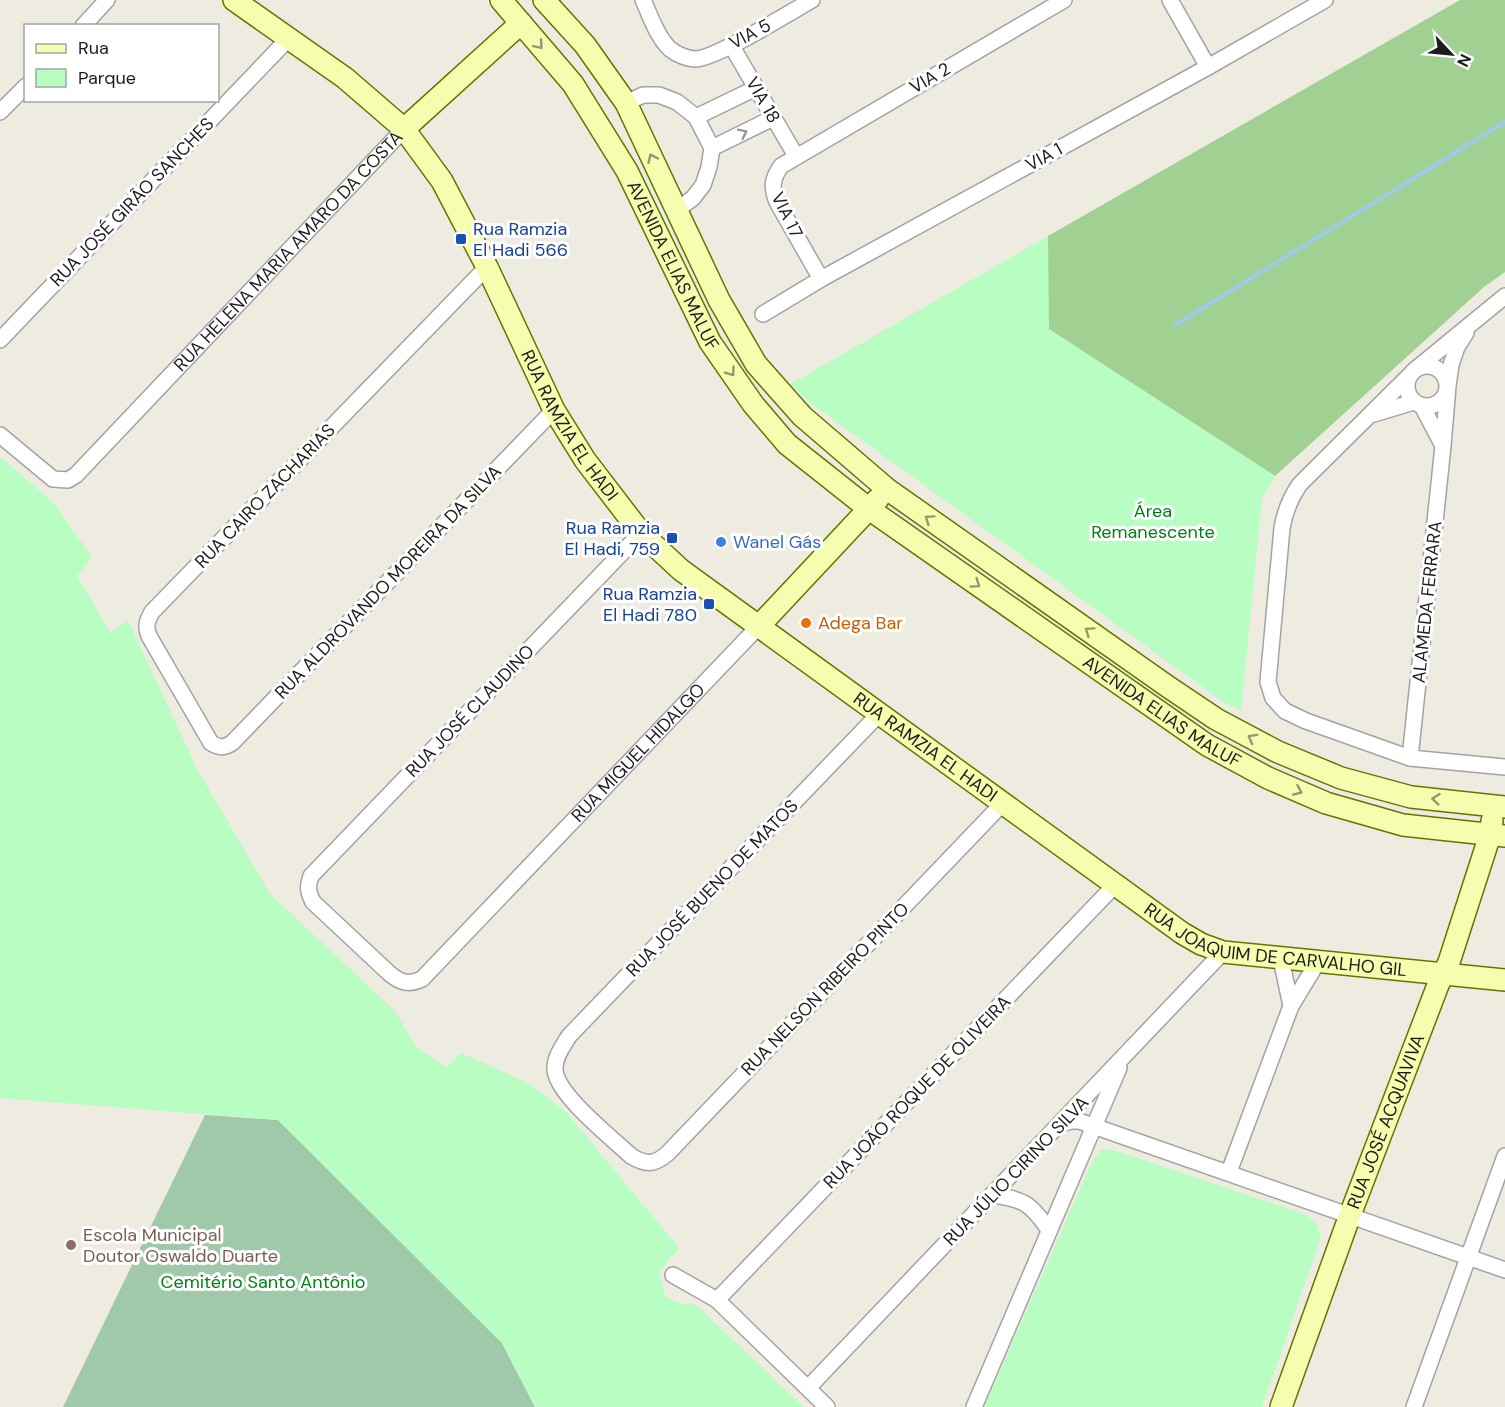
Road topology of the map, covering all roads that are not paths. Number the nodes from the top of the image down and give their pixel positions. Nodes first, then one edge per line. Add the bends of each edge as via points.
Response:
1 (107, 0) edge
2 (234, 0) edge
3 (501, 0) edge
4 (544, 0) edge
5 (643, 0) edge
6 (812, 0) edge
7 (1064, 0) edge
8 (1170, 0) edge
9 (1325, 0) edge
10 (521, 23) junction
11 (85, 24) edge
12 (289, 38) junction
13 (731, 45) junction
14 (1208, 67) junction
15 (24, 88) edge
16 (756, 88) junction
17 (626, 103) junction
18 (0, 112) edge
19 (696, 117) junction
20 (773, 118) junction
21 (597, 122) junction
22 (404, 129) junction
23 (712, 148) junction
24 (796, 156) junction
25 (627, 171) junction
26 (677, 210) junction
27 (487, 267) junction
28 (821, 279) junction
29 (1505, 296) edge
30 (763, 314) dead end
31 (1472, 322) junction
32 (0, 340) edge
33 (1416, 369) junction
34 (1448, 386) junction
35 (1418, 404) junction
36 (554, 410) junction
37 (1371, 415) junction
38 (0, 435) edge
39 (1443, 446) junction
40 (887, 489) junction
41 (869, 509) junction
42 (641, 532) junction
43 (758, 627) junction
44 (879, 714) junction
45 (218, 747) joint
46 (1410, 758) junction
47 (1505, 767) edge
48 (1003, 803) junction
49 (1499, 806) edge
50 (1497, 836) edge
51 (1068, 849) joint
52 (1116, 884) junction
53 (1223, 952) junction
54 (1281, 959) junction
55 (1317, 963) junction
56 (1443, 974) junction
57 (398, 980) joint
58 (1505, 980) edge
59 (1291, 1006) junction
60 (1122, 1059) junction
61 (1060, 1124) junction
62 (1095, 1126) junction
63 (1505, 1156) edge
64 (641, 1162) joint
65 (1229, 1172) junction
66 (993, 1195) junction
67 (1350, 1215) junction
68 (1049, 1230) junction
69 (1468, 1257) junction
70 (1505, 1270) edge
71 (674, 1275) dead end
72 (717, 1300) junction
73 (808, 1388) junction
74 (826, 1407) edge
75 (974, 1407) edge
76 (1281, 1407) edge
77 (1414, 1407) edge

1 - 11 street
2 - 12 street, RUA RAMZIA EL HADI
3 - 10 street, AVENIDA ELIAS MALUF
4 - 17 street, AVENIDA ELIAS MALUF via 585,45
5 - 13 street, VIA 5 via 672,51 694,59 704,58
6 - 13 street, VIA 5
7 - 24 street, VIA 2
8 - 14 street
9 - 14 street, VIA 1
10 -> 21 street, AVENIDA ELIAS MALUF via 573,84
10 - 22 street, RUA HELENA MARIA AMARO DA COSTA
12 - 22 street, RUA RAMZIA EL HADI via 345,78
12 - 32 street, RUA JOSÉ GIRÃO SANCHES
13 - 16 street, VIA 18
14 - 28 street, VIA 1
15 - 18 street
16 - 19 street
16 - 20 street, VIA 18
17 - 19 street via 644,95 659,95 677,102
17 - 21 street
26 -> 17 street, AVENIDA ELIAS MALUF
19 - 23 street
23 -> 20 street
20 - 24 street, VIA 18
21 - 25 street, AVENIDA ELIAS MALUF
22 - 27 street, RUA RAMZIA EL HADI via 442,181
22 - 38 street, RUA HELENA MARIA AMARO DA COSTA via 76,475 68,480 53,479
23 - 26 street via 703,185
24 - 28 street, VIA 17 via 781,166 773,177 772,189
25 - 26 street via 659,210
25 -> 41 street, AVENIDA ELIAS MALUF via 710,342 753,404 787,444
26 - 40 street, AVENIDA ELIAS MALUF via 719,300 756,364 802,416
27 - 36 street, RUA RAMZIA EL HADI
27 - 45 street, RUA CAIRO ZACHARIAS via 148,618 149,636 207,738
28 - 30 street, VIA 1
29 - 31 street
31 - 33 street
31 - 34 street, ALAMEDA FERRARA via 1457,347
33 - 34 street via 1440,370
33 - 35 street via 1407,386 1408,395
33 - 37 street
34 - 35 street via 1439,402 1431,406
34 - 39 street, ALAMEDA FERRARA
35 - 37 street
35 - 39 street
36 - 42 street, RUA RAMZIA EL HADI via 585,460
36 - 45 street, RUA ALDROVANDO MOREIRA DA SILVA via 232,742
37 - 46 street via 1300,484 1285,511 1268,682 1273,698 1286,711
39 - 46 street, ALAMEDA FERRARA
40 - 41 street
49 -> 40 street, AVENIDA ELIAS MALUF via 1411,797 1341,778 1278,752 1167,687
41 - 43 street, RUA MIGUEL HIDALGO
41 -> 50 street, AVENIDA ELIAS MALUF via 1208,745 1268,778 1326,803 1403,825
42 - 43 street, RUA RAMZIA EL HADI via 681,570
42 - 57 street, RUA JOSÉ CLAUDINO via 311,876 308,893 313,902
43 - 44 street, RUA RAMZIA EL HADI
43 - 57 street, RUA MIGUEL HIDALGO via 422,979 414,983
44 - 48 street, RUA RAMZIA EL HADI
44 - 64 street, RUA JOSÉ BUENO DE MATOS via 569,1036 560,1051 555,1069 559,1085
46 - 47 street
48 - 51 street, RUA RAMZIA EL HADI
48 - 64 street, RUA NELSON RIBEIRO PINTO via 667,1154 650,1164
49 - 50 street, AVENIDA ELIAS MALUF
50 - 56 street, RUA JOSÉ ACQUAVIVA
51 - 52 street, RUA JOAQUIM DE CARVALHO GIL
52 - 53 street, RUA JOAQUIM DE CARVALHO GIL via 1182,933
52 - 72 street, RUA JOÃO ROQUE DE OLIVEIRA
53 - 54 street, RUA JOAQUIM DE CARVALHO GIL
53 - 60 street, RUA JÚLIO CIRINO SILVA
54 - 55 street, RUA JOAQUIM DE CARVALHO GIL
54 - 59 street
55 - 56 street, RUA JOAQUIM DE CARVALHO GIL
55 - 59 street
56 - 58 street, RUA JOAQUIM DE CARVALHO GIL
56 - 67 street, RUA JOSÉ ACQUAVIVA
59 - 65 street
60 - 61 street, RUA JÚLIO CIRINO SILVA
60 - 62 street
61 - 62 street via 1079,1121
61 - 66 street, RUA JÚLIO CIRINO SILVA
62 - 65 street
62 - 68 street
63 - 69 street
65 - 67 street
66 - 68 street via 1029,1205
66 - 73 street, RUA JÚLIO CIRINO SILVA
67 - 69 street
67 - 76 street, RUA JOSÉ ACQUAVIVA
68 - 75 street
69 - 70 street
69 - 77 street
71 - 72 street
72 - 73 street
73 - 74 street

